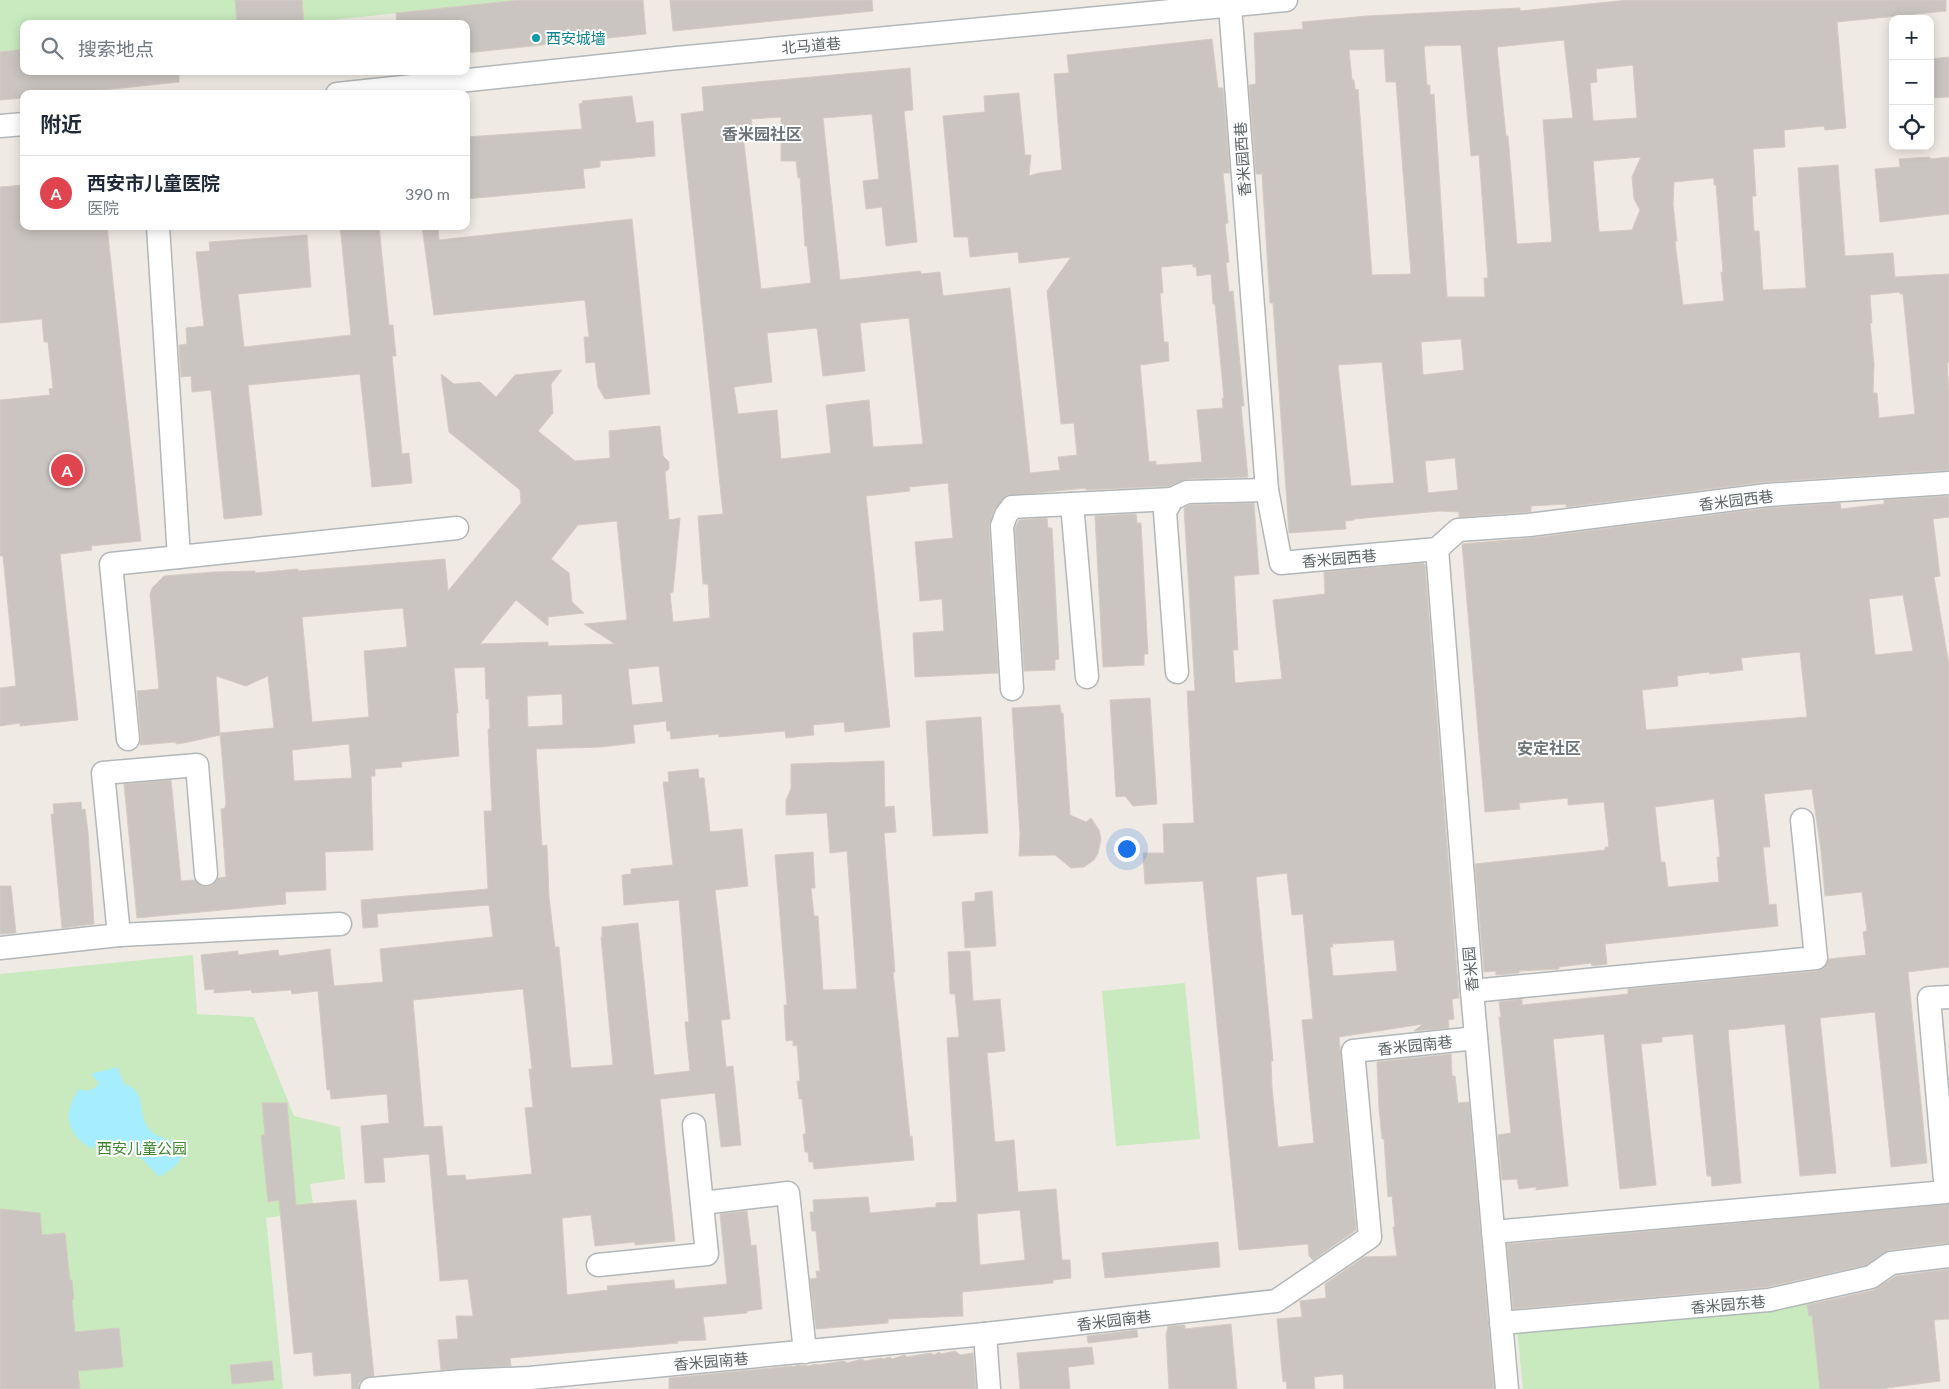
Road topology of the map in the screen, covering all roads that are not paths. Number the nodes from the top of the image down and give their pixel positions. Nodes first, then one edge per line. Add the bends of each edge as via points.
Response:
1 (1286, 0) edge
2 (1230, 6) junction
3 (376, 90) edge
4 (20, 124) edge
5 (0, 126) edge
6 (158, 230) edge
7 (1949, 483) edge
8 (1267, 490) junction
9 (1172, 499) junction
10 (1072, 504) junction
11 (456, 528) dead end
12 (1437, 548) junction
13 (179, 557) junction
14 (1177, 672) dead end
15 (1087, 677) dead end
16 (1012, 689) dead end
17 (128, 739) dead end
18 (1802, 820) dead end
19 (206, 874) dead end
20 (340, 924) dead end
21 (119, 935) junction
22 (0, 948) edge
23 (1472, 991) junction
24 (1949, 996) edge
25 (1476, 1038) junction
26 (694, 1125) dead end
27 (702, 1203) junction
28 (1493, 1232) junction
29 (1949, 1256) edge
30 (598, 1265) dead end
31 (1501, 1323) junction
32 (985, 1334) junction
33 (805, 1352) junction
34 (531, 1384) edge
35 (371, 1389) edge
36 (989, 1389) edge
37 (1507, 1389) edge

1 - 2 street, 北马道巷
2 - 3 street, 北马道巷
2 - 8 street, 香米园西巷
4 - 5 street
6 - 13 street
7 - 12 street, 香米园西巷 via 1767,495 1529,525 1458,530
8 - 9 street via 1187,492
8 - 12 street, 香米园西巷 via 1281,563
9 - 10 street
9 - 14 street via 1165,512
10 - 15 street
10 - 16 street via 1012,507 1002,526
11 - 13 street
12 - 23 street, 香米园
13 - 17 street via 111,564
18 - 23 street via 1816,958
19 - 21 street via 197,765 103,773
20 - 21 street
21 - 22 street
23 - 25 street, 香米园
24 - 28 street via 1929,998 1946,1192
25 - 28 street, 香米园
25 - 32 street, 香米园南巷 via 1353,1051 1370,1237 1276,1301
26 - 27 street
27 - 30 street via 707,1254
27 - 33 street via 788,1193
28 - 31 street, 香米园
29 - 31 street, 香米园东巷 via 1891,1263 1871,1277 1769,1300
31 - 37 street, 香米园
32 - 33 street, 香米园南巷
32 - 36 street
33 - 34 street, 香米园南巷
34 - 35 street, 香米园南巷 via 462,1381

